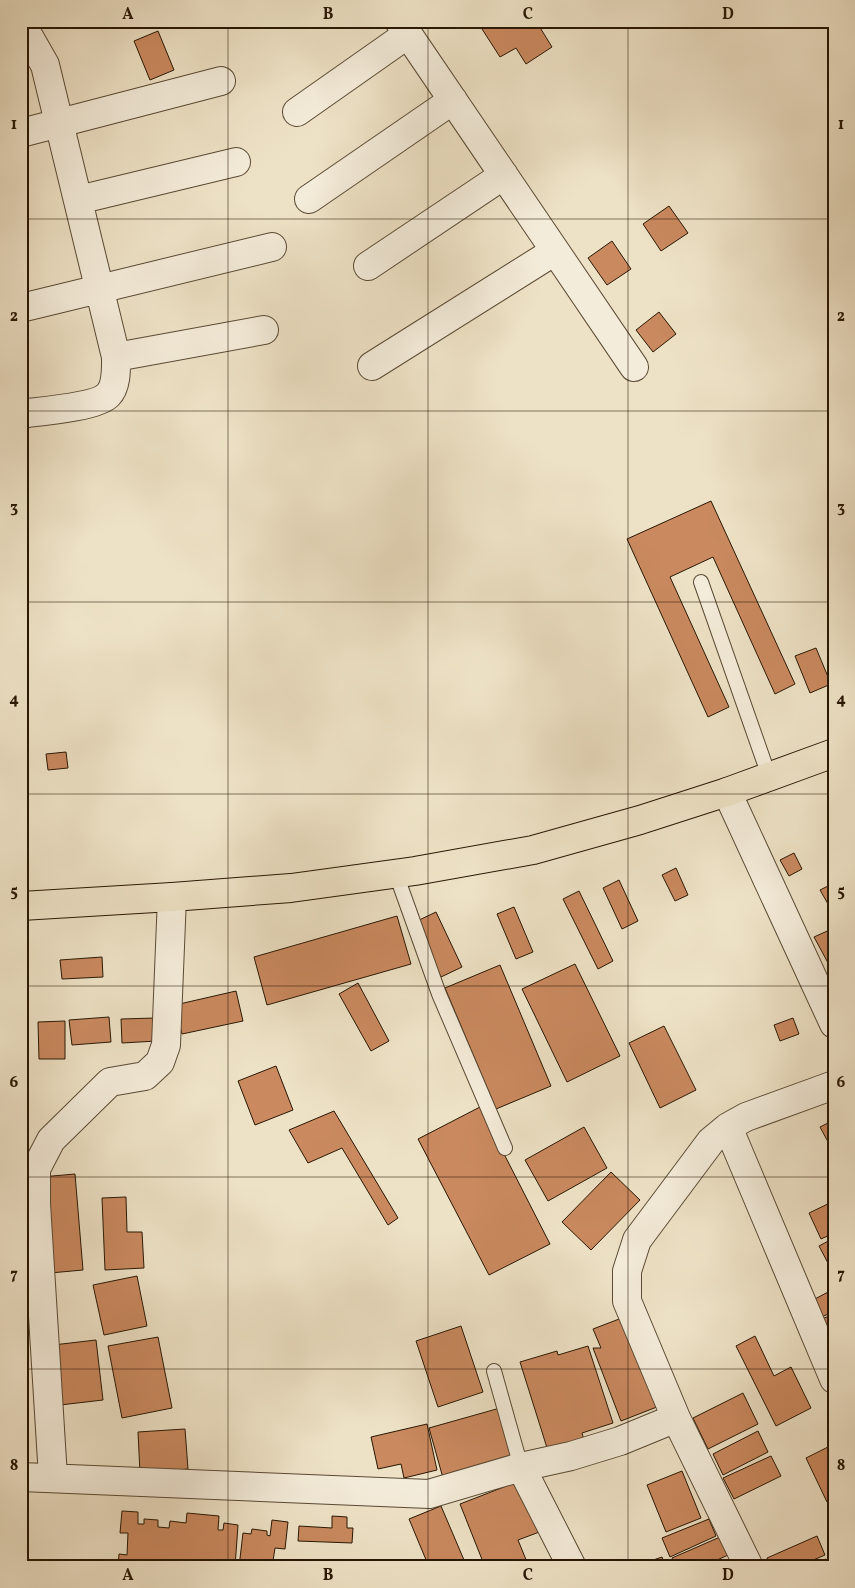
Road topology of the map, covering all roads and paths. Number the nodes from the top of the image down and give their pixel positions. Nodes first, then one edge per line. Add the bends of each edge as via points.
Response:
1 (21, 28) edge
2 (404, 28) edge
3 (221, 81) dead end
4 (453, 100) junction
5 (297, 112) dead end
6 (59, 123) junction
7 (21, 133) edge
8 (236, 162) dead end
9 (504, 175) junction
10 (309, 199) dead end
11 (78, 200) junction
12 (272, 247) dead end
13 (555, 250) junction
14 (368, 266) dead end
15 (99, 288) junction
16 (21, 308) edge
17 (264, 330) dead end
18 (116, 357) junction
19 (372, 366) dead end
20 (634, 367) dead end
21 (21, 411) edge
22 (701, 582) dead end
23 (834, 752) edge
24 (769, 776) junction
25 (727, 792) junction
26 (396, 874) junction
27 (172, 897) junction
28 (21, 906) edge
29 (834, 1024) edge
30 (834, 1085) edge
31 (728, 1127) junction
32 (505, 1148) dead end
33 (494, 1371) dead end
34 (834, 1379) edge
35 (676, 1418) junction
36 (521, 1468) junction
37 (21, 1477) edge
38 (53, 1477) junction
39 (572, 1567) edge
40 (749, 1567) edge

1 - 6 street via 45,65
2 - 4 street
2 - 5 street
3 - 6 street
4 - 9 street
4 - 10 street
6 - 7 street
6 - 11 street
8 - 11 street
9 - 13 street
9 - 14 street
11 - 15 street
12 - 15 street
13 - 19 street
13 - 20 street
15 - 16 street
15 - 18 street
17 - 18 street
18 - 21 street via 115,378 109,394 97,402 28,413
22 - 24 lane
23 - 24 highway
24 - 25 highway
25 - 26 highway via 533,850
25 - 29 street
26 - 27 highway via 291,888
26 - 32 lane via 439,994
27 - 28 highway
27 - 38 street via 166,1045 160,1062 145,1076 110,1082 51,1140 36,1169
30 - 31 street via 746,1117
31 - 34 street
31 - 35 street via 710,1141 637,1240 627,1271 626,1301
33 - 36 lane
35 - 36 street via 620,1441
35 - 40 street
36 - 38 street via 429,1494
36 - 39 street
37 - 38 street

